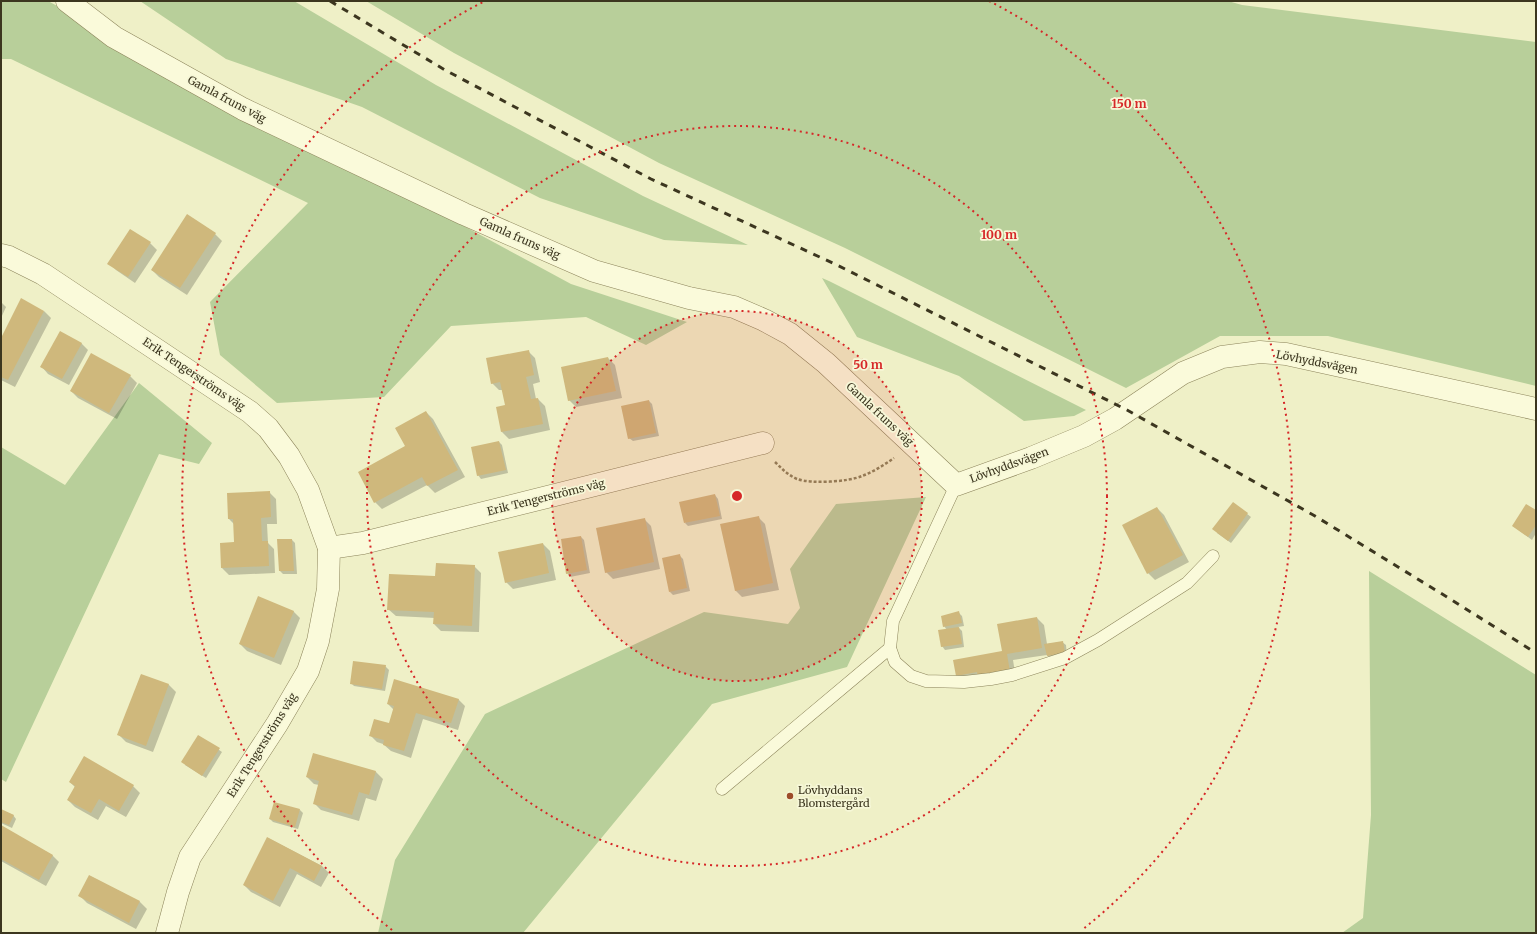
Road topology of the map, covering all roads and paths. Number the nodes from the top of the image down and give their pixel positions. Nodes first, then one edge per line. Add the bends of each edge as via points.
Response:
1 (67, 1) edge
2 (1, 255) edge
3 (1536, 409) edge
4 (763, 443) joint
5 (912, 444) junction
6 (956, 485) junction
7 (329, 548) junction
8 (1213, 556) dead end
9 (890, 648) junction
10 (722, 789) dead end
11 (167, 933) edge

1 - 5 street, Gamla fruns väg via 114,37 243,109 464,214 594,271 689,298 734,307 764,320 790,334 826,363
2 - 7 street, Erik Tengerströms väg via 43,274 250,412 268,428 289,456 308,490
3 - 6 street, Lövhyddsvägen via 1301,357 1260,352 1222,357 1183,373 1115,419 1084,436
4 - 5 path via 783,470 798,479 818,482 861,477 895,458
4 - 7 street, Erik Tengerströms väg via 363,543
5 - 6 street, Gamla fruns väg
6 - 9 lane via 893,621
7 - 11 street, Erik Tengerströms väg via 328,589 318,641 308,671 190,857
8 - 9 lane via 1187,583 1098,640 1065,658 1012,675 964,682 926,682 911,676 894,662
9 - 10 lane

